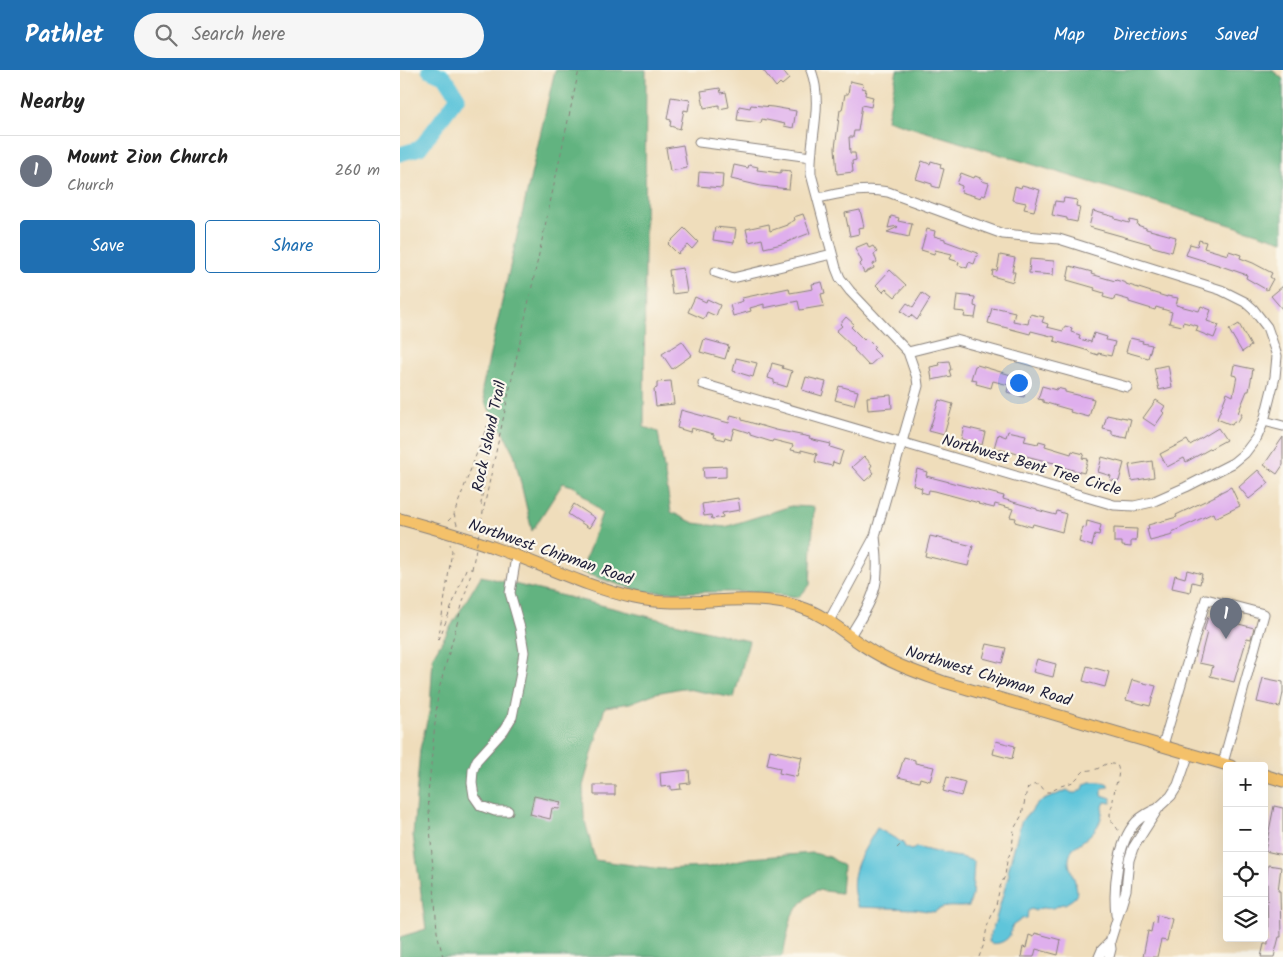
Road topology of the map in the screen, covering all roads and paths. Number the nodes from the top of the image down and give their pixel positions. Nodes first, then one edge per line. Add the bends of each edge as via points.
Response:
1 (579, 70) edge
2 (811, 70) edge
3 (699, 142) dead end
4 (811, 157) junction
5 (818, 198) junction
6 (832, 254) junction
7 (715, 272) dead end
8 (908, 352) junction
9 (703, 384) dead end
10 (1127, 388) dead end
11 (1264, 421) junction
12 (1283, 426) edge
13 (902, 443) junction
14 (484, 507) junction
15 (454, 514) junction
16 (400, 520) edge
17 (446, 524) dead end
18 (457, 527) dead end
19 (875, 536) junction
20 (449, 541) dead end
21 (456, 546) dead end
22 (452, 551) junction
23 (516, 557) junction
24 (472, 569) junction
25 (829, 621) junction
26 (850, 636) junction
27 (1163, 746) junction
28 (1189, 753) junction
29 (1228, 762) edge
30 (1223, 764) edge
31 (1268, 776) edge
32 (1283, 781) edge
33 (508, 812) dead end
34 (1119, 833) dead end
35 (903, 842) dead end
36 (897, 848) dead end
37 (1110, 942) junction
38 (443, 957) edge
39 (979, 957) edge
40 (1099, 957) edge
41 (1109, 957) edge

1 - 14 path, Rock Island Trail
2 - 4 street via 817,98
3 - 4 street
4 - 5 street via 811,174
5 - 6 street
5 - 11 street, Northwest Bent Tree Circle via 860,190 888,192 1002,234 1059,240 1234,296 1245,302 1267,327 1277,356
6 - 7 street via 733,278
6 - 8 street via 840,278 850,291
8 - 10 street via 956,340
8 - 13 street via 918,386
9 - 13 street, Northwest Bent Tree Circle
11 - 12 street
11 - 13 street, Northwest Bent Tree Circle via 1252,445 1233,463 1152,502 1134,506 1114,505
13 - 19 street
14 - 15 path via 481,504 491,426 487,426
14 - 24 path, Rock Island Trail, bridge
15 - 17 path
15 - 18 path
16 - 23 main road, Northwest Chipman Road via 461,536
19 - 25 street
19 - 26 street via 876,586 870,603
20 - 22 path
21 - 22 path
22 - 24 path via 438,642 466,568
23 - 25 main road, Northwest Chipman Road via 635,598 777,602 814,612
23 - 33 street via 510,593 524,652 520,682 512,717 477,760 472,782 474,796 481,806
24 - 38 path, Rock Island Trail via 438,693 428,795 437,932
25 - 26 main road, Northwest Chipman Road
26 - 27 main road, Northwest Chipman Road via 901,667
27 - 28 main road, Northwest Chipman Road
27 - 29 street via 1206,599 1264,614
28 - 30 main road, Northwest Chipman Road
28 - 37 street via 1178,785 1170,796 1159,808 1146,813 1129,832 1117,873 1116,920
31 - 32 main road
34 - 39 path via 1110,819 1119,774 1117,765 1108,763 1097,770 1084,772 1073,782 1050,792 1038,784 1030,786 1022,815 1014,829 1005,876
35 - 36 path
37 - 40 street
37 - 41 street

